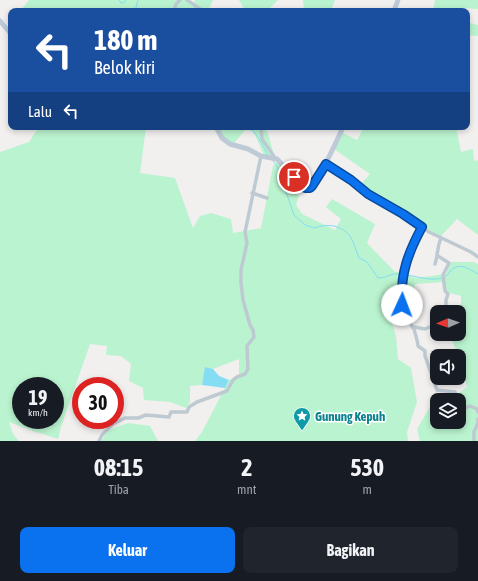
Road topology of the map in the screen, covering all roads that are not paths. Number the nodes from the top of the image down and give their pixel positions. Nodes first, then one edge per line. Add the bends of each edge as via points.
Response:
1 (187, 0) edge
2 (199, 8) edge
3 (0, 21) edge
4 (8, 30) edge
5 (218, 130) edge
6 (261, 130) edge
7 (342, 130) edge
8 (264, 156) junction
9 (274, 158) junction
10 (326, 164) junction
11 (252, 194) junction
12 (267, 198) dead end
13 (422, 227) junction
14 (441, 238) junction
15 (438, 256) junction
16 (478, 257) edge
17 (435, 264) dead end
18 (446, 305) edge
19 (430, 327) edge
20 (414, 328) junction
21 (455, 393) edge
22 (466, 408) edge
23 (478, 412) edge
24 (124, 418) edge
25 (478, 419) edge
26 (107, 429) edge
27 (99, 441) edge
28 (474, 441) edge

1 - 2 street
3 - 4 main road
5 - 8 main road via 226,141
6 - 9 street via 262,139
7 - 10 main road
8 - 9 main road
8 - 11 street
9 - 10 main road via 280,160 307,189 312,186
10 - 13 street via 368,194
11 - 12 street
11 - 24 street via 245,232 247,243 241,270 243,300 254,337 247,346 248,369 245,374 231,380 227,392 197,402 189,407 187,412 170,412 169,417 146,415
13 - 14 street
13 - 20 street via 408,256 403,276 402,305
14 - 15 street
14 - 16 street
15 - 17 street
15 - 18 street via 449,263 443,277 445,291 448,294
19 - 20 street
20 - 21 street via 418,346 425,350 437,390
22 - 23 street via 477,408
25 - 28 street
26 - 27 street

